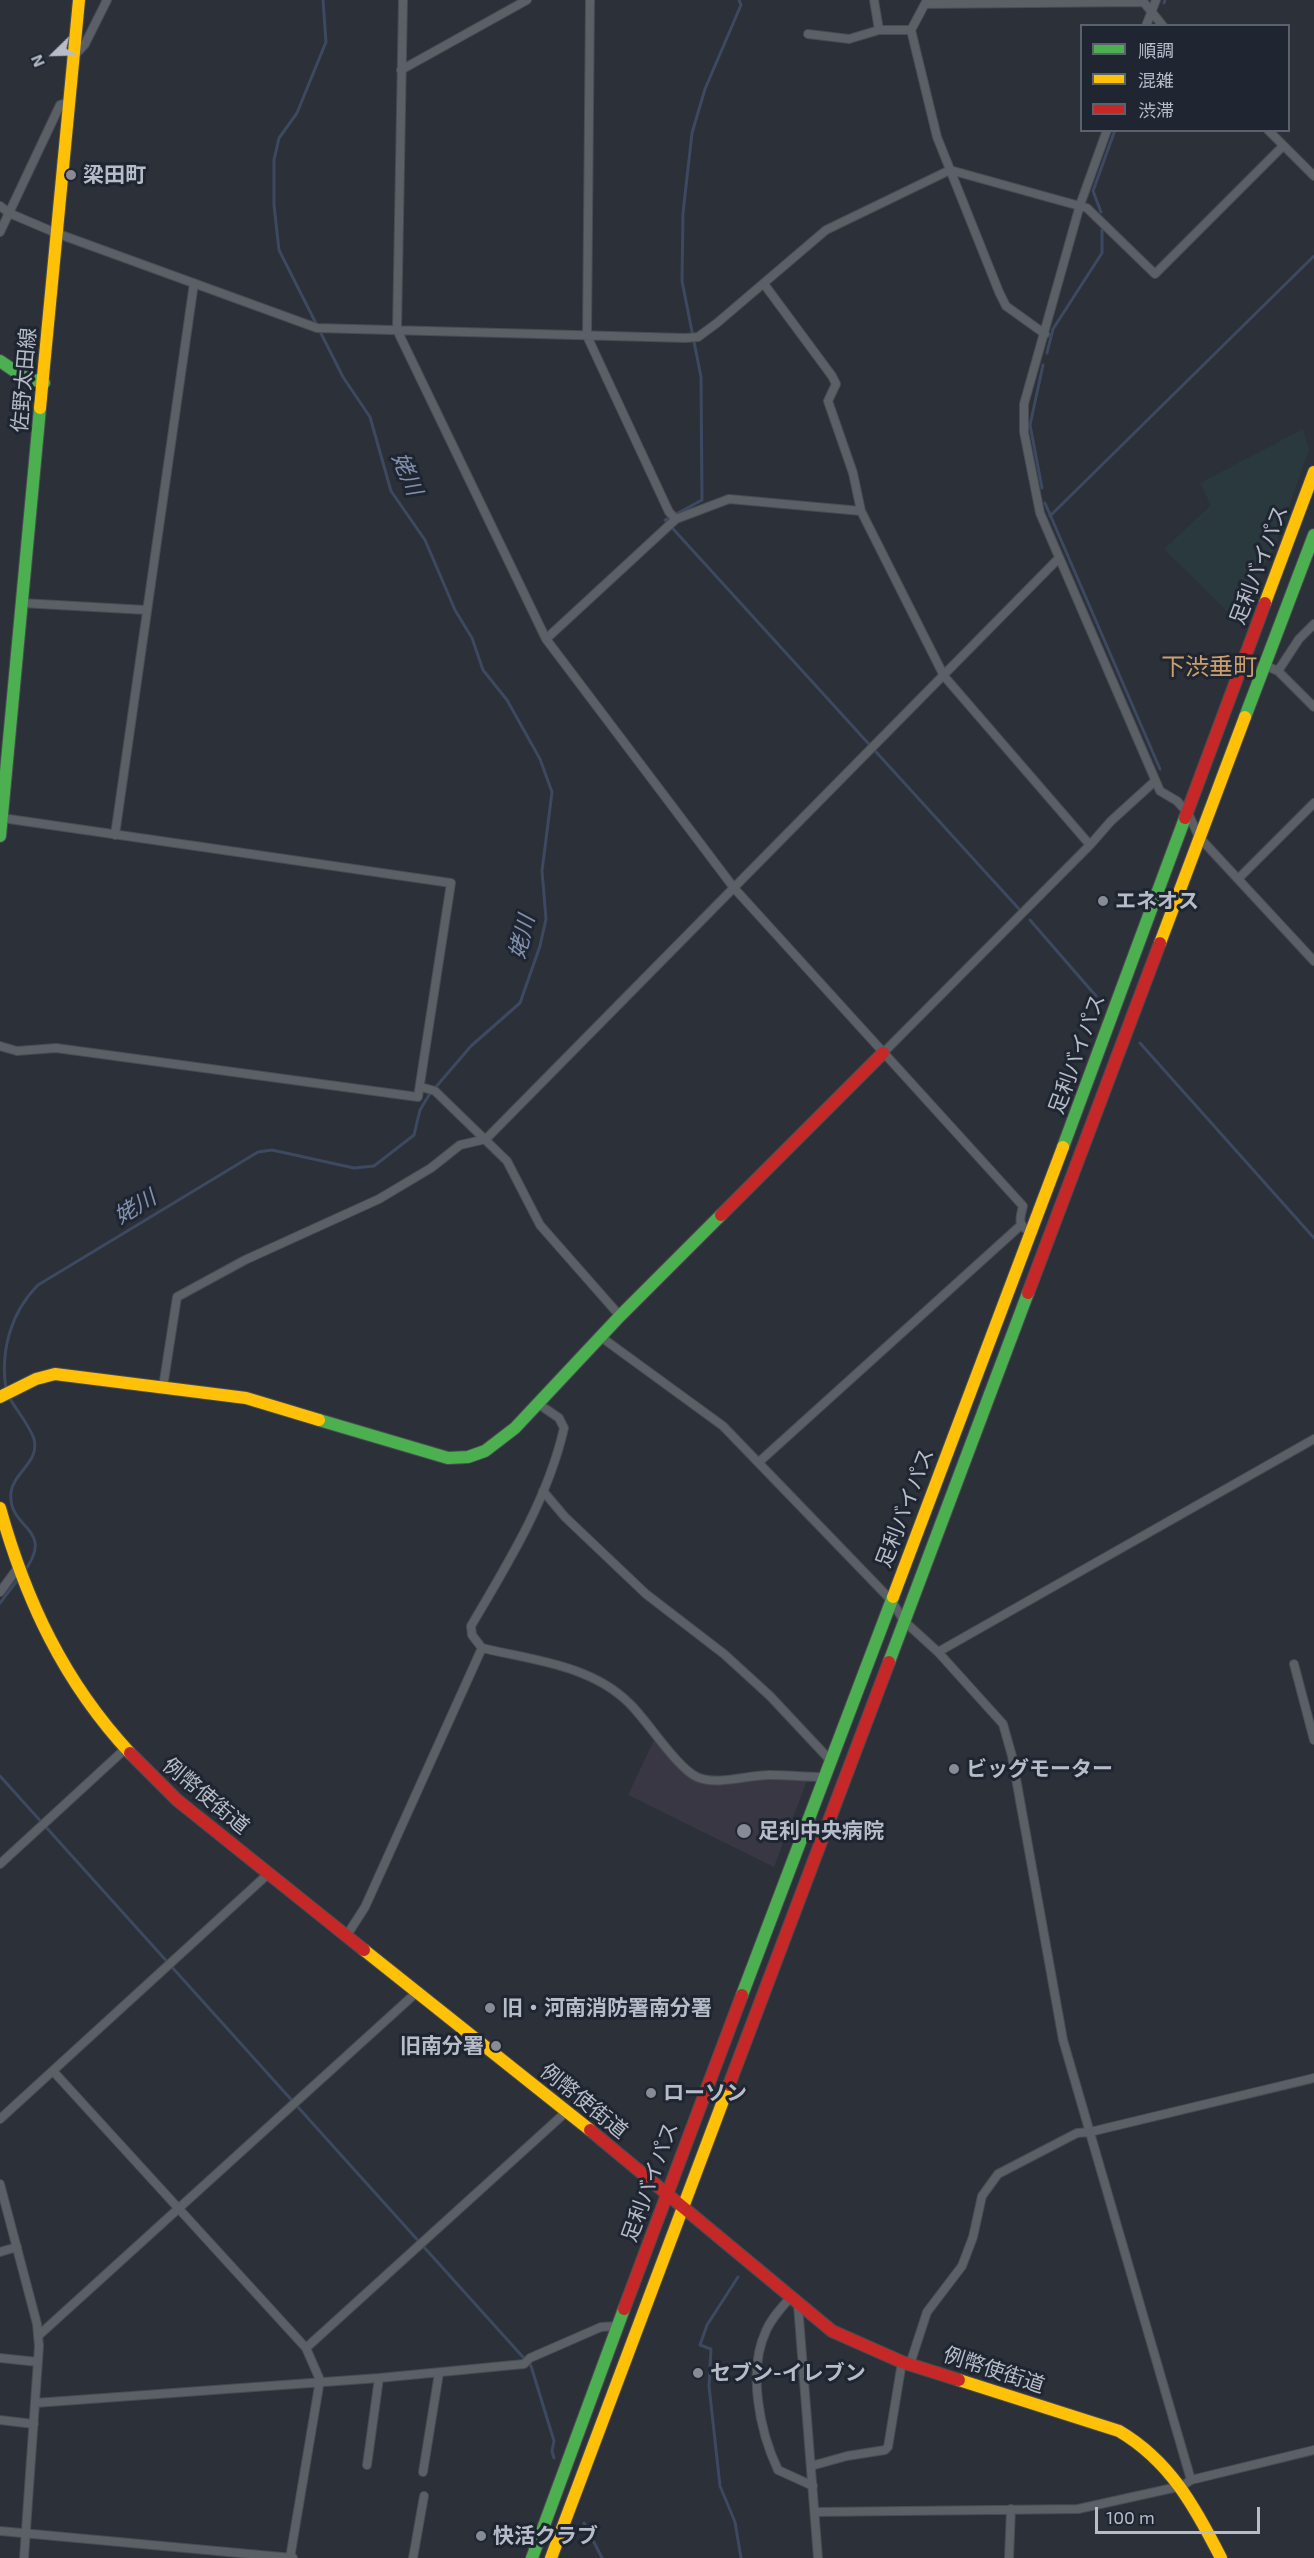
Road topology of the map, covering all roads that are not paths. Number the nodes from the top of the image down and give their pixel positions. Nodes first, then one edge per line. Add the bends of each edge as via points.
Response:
1 (79, 0) edge
2 (107, 0) edge
3 (402, 0) edge
4 (527, 0) edge
5 (590, 0) edge
6 (874, 0) edge
7 (1156, 0) edge
8 (1143, 1) edge
9 (926, 2) edge
10 (1152, 11) junction
11 (1147, 24) edge
12 (1162, 24) edge
13 (879, 30) junction
14 (911, 30) junction
15 (808, 34) dead end
16 (74, 56) junction
17 (400, 70) junction
18 (69, 102) junction
19 (1106, 132) edge
20 (1270, 132) edge
21 (1283, 146) junction
22 (950, 170) junction
23 (1314, 176) edge
24 (1080, 205) junction
25 (0, 206) edge
26 (9, 213) junction
27 (0, 232) edge
28 (56, 233) junction
29 (194, 283) junction
30 (764, 284) junction
31 (397, 330) junction
32 (1045, 334) junction
33 (587, 336) junction
34 (0, 361) edge
35 (44, 383) junction
36 (1314, 472) edge
37 (861, 511) junction
38 (676, 519) junction
39 (1314, 535) edge
40 (1059, 558) junction
41 (22, 603) junction
42 (146, 610) junction
43 (1314, 624) edge
44 (546, 639) junction
45 (1264, 665) junction
46 (1278, 671) junction
47 (944, 676) junction
48 (1314, 707) edge
49 (1155, 781) junction
50 (1314, 803) edge
51 (1188, 813) junction
52 (2, 818) junction
53 (115, 835) junction
54 (0, 836) edge
55 (1199, 837) junction
56 (1090, 845) junction
57 (1239, 878) junction
58 (734, 888) junction
59 (1314, 961) edge
60 (0, 1046) edge
61 (883, 1053) junction
62 (421, 1087) junction
63 (486, 1139) junction
64 (1026, 1230) junction
65 (620, 1316) junction
66 (601, 1337) junction
67 (163, 1387) junction
68 (0, 1397) edge
69 (537, 1403) junction
70 (1314, 1439) edge
71 (759, 1462) junction
72 (543, 1491) junction
73 (0, 1508) edge
74 (20, 1576) junction
75 (0, 1592) edge
76 (891, 1600) junction
77 (904, 1621) junction
78 (482, 1648) junction
79 (938, 1652) junction
80 (1294, 1664) dead end
81 (1314, 1740) edge
82 (124, 1750) junction
83 (830, 1760) junction
84 (824, 1778) junction
85 (0, 1864) edge
86 (268, 1874) junction
87 (347, 1935) junction
88 (417, 1992) junction
89 (53, 2071) junction
90 (1314, 2078) edge
91 (566, 2112) junction
92 (0, 2119) edge
93 (1090, 2132) junction
94 (0, 2186) edge
95 (667, 2192) junction
96 (684, 2206) junction
97 (180, 2210) junction
98 (17, 2247) junction
99 (0, 2252) edge
100 (794, 2301) junction
101 (618, 2326) junction
102 (38, 2337) junction
103 (306, 2348) junction
104 (0, 2358) edge
105 (38, 2362) junction
106 (906, 2363) junction
107 (439, 2373) junction
108 (379, 2378) junction
109 (320, 2380) junction
110 (35, 2403) junction
111 (0, 2420) edge
112 (34, 2424) junction
113 (1314, 2450) edge
114 (367, 2465) dead end
115 (811, 2466) junction
116 (423, 2472) dead end
117 (1187, 2483) junction
118 (813, 2486) junction
119 (424, 2496) dead end
120 (1011, 2509) junction
121 (816, 2512) junction
122 (0, 2531) edge
123 (26, 2533) junction
124 (24, 2558) edge
125 (291, 2558) edge
126 (413, 2558) edge
127 (532, 2558) edge
128 (551, 2558) edge
129 (818, 2558) edge
130 (1009, 2558) edge
131 (1221, 2558) edge

1 - 16 main road, 佐野太田線
2 - 16 street via 85,44
3 - 17 street
4 - 17 street
5 - 33 street
6 - 13 street
7 - 10 street
8 - 9 street
8 - 10 street
9 - 14 street
10 - 11 street
10 - 12 street
13 - 14 street
13 - 15 street via 849,39
14 - 22 street
16 - 18 main road, 佐野太田線
17 - 31 street
18 - 26 street via 60,105
18 - 28 main road, 佐野太田線
19 - 24 street
20 - 21 street
21 - 23 street
21 - 24 street via 1155,274
22 - 24 street
22 - 30 street via 826,230
22 - 32 street via 1006,306
24 - 32 street
25 - 26 street
26 - 27 street
26 - 28 street
28 - 29 street
28 - 35 main road, 佐野太田線
29 - 31 street via 317,328
29 - 42 street
30 - 33 street via 698,337
30 - 37 street via 836,384 828,401 853,473
31 - 33 street
31 - 44 street
32 - 40 street via 1023,418 1040,513
33 - 38 street via 669,512
34 - 35 main road via 22,376
35 - 41 main road, 佐野太田線
36 - 51 main road, 足利バイパス
37 - 38 street via 729,499
37 - 47 street
38 - 44 street
39 - 45 main road, 足利バイパス
40 - 47 street
40 - 49 street
41 - 42 street
41 - 52 main road, 佐野太田線
42 - 53 street
43 - 46 street
44 - 58 street
45 - 46 street
45 - 55 main road, 足利バイパス
46 - 48 street
47 - 56 street
47 - 58 street
49 - 51 street via 1160,792
49 - 56 street
50 - 57 street
51 - 55 street
51 - 64 main road, 足利バイパス
52 - 53 street
52 - 54 main road, 佐野太田線
53 - 62 street via 451,883
55 - 57 street
55 - 77 main road, 足利バイパス
56 - 61 street
57 - 59 street
58 - 61 street
58 - 63 street
60 - 62 street via 17,1051 56,1048 418,1097
61 - 64 street via 1023,1206 1019,1221
61 - 65 main road
62 - 63 street via 435,1091
63 - 65 street via 507,1161 540,1225
63 - 67 street via 460,1145 431,1168 379,1199 244,1260 177,1297
64 - 71 street
64 - 76 main road, 足利バイパス
65 - 66 main road
66 - 69 main road
66 - 71 street via 723,1426
67 - 68 main road via 55,1374
67 - 69 main road via 262,1401 425,1452 462,1459 498,1444
69 - 72 street via 559,1418 564,1428
70 - 79 street
71 - 76 street
72 - 78 street via 471,1626 472,1635
72 - 83 street via 646,1594 724,1654
73 - 74 main road, 例幣使街道
74 - 75 street
74 - 82 main road, 例幣使街道 via 65,1671
76 - 77 street
76 - 83 main road, 足利バイパス
77 - 79 street
77 - 96 main road, 足利バイパス
78 - 84 street via 585,1673 609,1686 630,1703 657,1738 696,1776 711,1780 769,1775
78 - 87 street via 365,1907
79 - 93 street via 1003,1724 1063,2040
80 - 81 street
82 - 85 street
82 - 86 main road, 例幣使街道 via 177,1800
83 - 84 main road, 足利バイパス
84 - 95 main road, 足利バイパス
86 - 87 main road, 例幣使街道
86 - 89 street
87 - 88 main road, 例幣使街道
88 - 91 main road, 例幣使街道
88 - 97 street
89 - 92 street
89 - 97 street
90 - 93 street
91 - 95 main road, 例幣使街道
91 - 103 street
93 - 106 street via 1077,2133 998,2174 982,2196 962,2266 927,2312
93 - 117 street
94 - 98 street
95 - 96 main road, 例幣使街道
95 - 101 main road, 足利バイパス
96 - 100 main road, 例幣使街道
96 - 128 main road, 足利バイパス
97 - 102 street
97 - 103 street
98 - 99 street
98 - 102 street
100 - 106 main road, 例幣使街道 via 846,2338
100 - 115 street
100 - 118 street via 771,2321 762,2341 758,2375 761,2421 778,2470
101 - 107 street via 601,2327 527,2361
101 - 127 main road, 足利バイパス
102 - 105 street
103 - 109 street
104 - 105 street
105 - 110 street
106 - 115 street via 885,2451
106 - 117 main road, 例幣使街道 via 1119,2431 1162,2460
107 - 108 street
107 - 116 street
108 - 109 street
108 - 114 street
109 - 110 street
109 - 125 street
110 - 112 street
111 - 112 street
112 - 123 street
113 - 117 street
115 - 118 street
117 - 120 street via 1078,2509
117 - 131 main road, 例幣使街道
118 - 121 street
119 - 126 street
120 - 121 street
120 - 130 street
121 - 129 street
122 - 123 street
123 - 124 street
123 - 125 street

